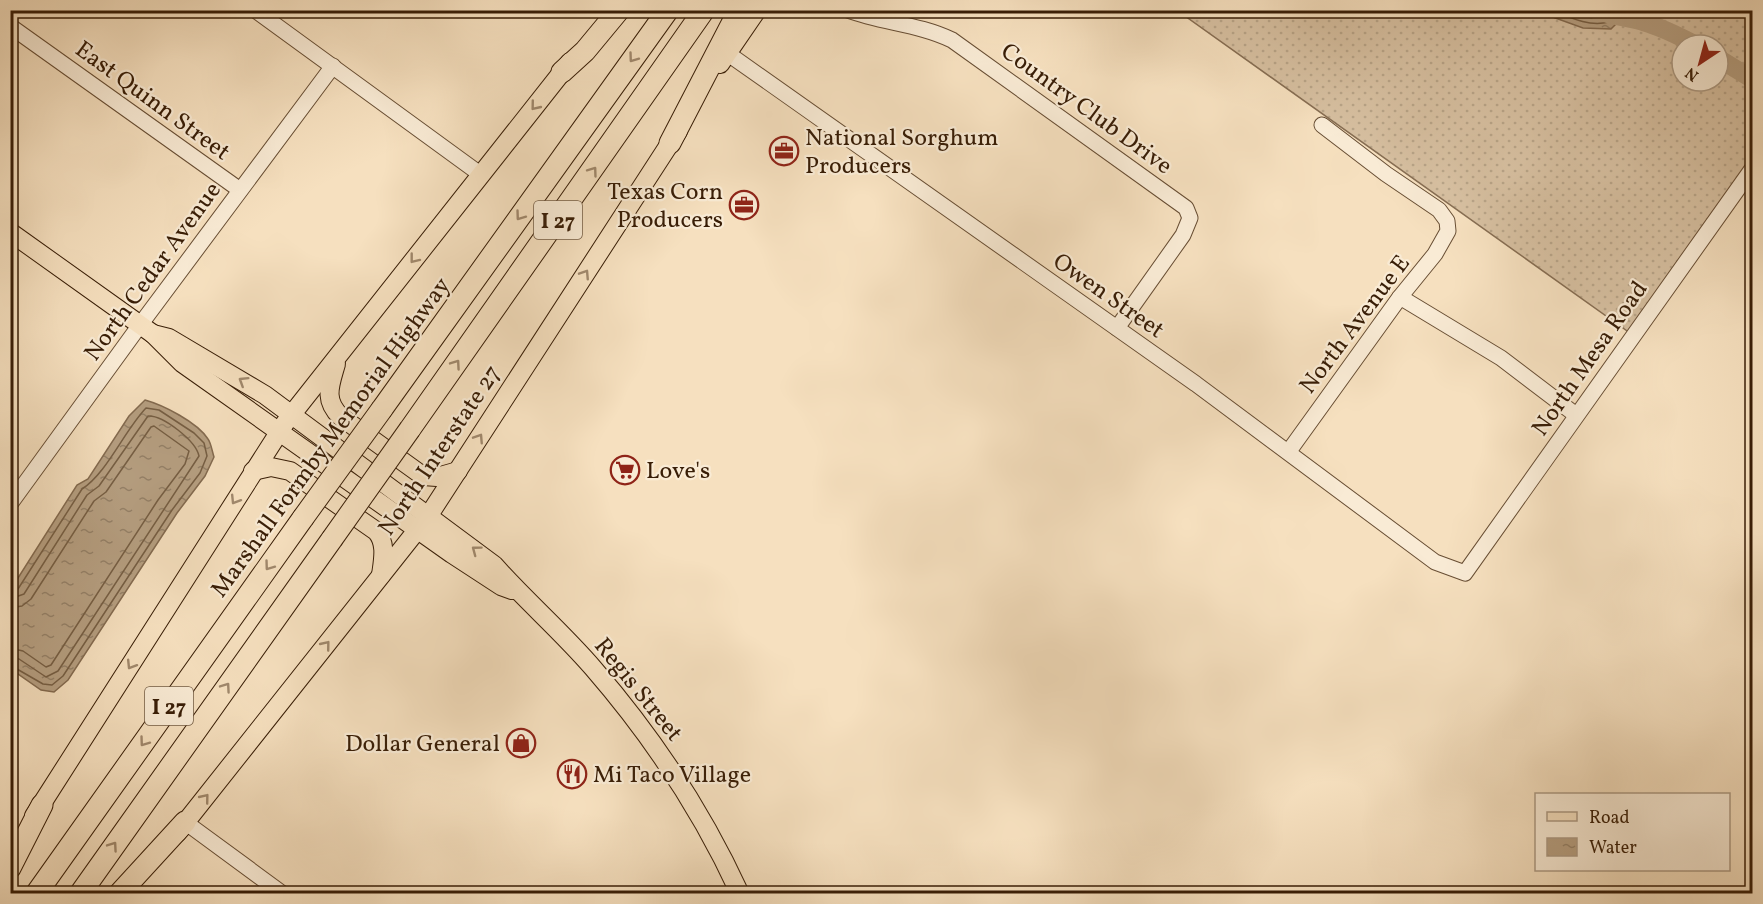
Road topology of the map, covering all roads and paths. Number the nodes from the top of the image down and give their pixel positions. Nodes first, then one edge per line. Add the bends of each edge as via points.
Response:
1 (255, 10) edge
2 (609, 10) edge
3 (619, 10) edge
4 (668, 10) edge
5 (704, 10) edge
6 (739, 10) edge
7 (757, 10) edge
8 (848, 10) edge
9 (10, 26) edge
10 (727, 53) junction
11 (333, 66) junction
12 (562, 72) junction
13 (1322, 125) dead end
14 (670, 143) junction
15 (1752, 169) edge
16 (480, 174) junction
17 (240, 190) junction
18 (10, 232) edge
19 (1400, 297) junction
20 (1117, 328) junction
21 (146, 329) junction
22 (340, 353) junction
23 (291, 414) junction
24 (1576, 415) junction
25 (279, 432) junction
26 (1288, 451) junction
27 (253, 471) junction
28 (458, 471) junction
29 (10, 504) edge
30 (429, 515) junction
31 (417, 530) junction
32 (1465, 573) joint
33 (381, 577) junction
34 (517, 592) junction
35 (42, 805) junction
36 (185, 822) junction
37 (10, 853) edge
38 (10, 868) edge
39 (36, 894) edge
40 (80, 894) edge
41 (119, 894) edge
42 (130, 894) edge
43 (283, 894) edge
44 (740, 894) edge

1 - 11 street
2 - 12 main road
3 - 12 highway
4 -> 39 highway, Marshall Formby Memorial Highway / I 27, bridge
40 -> 5 highway, I 27, bridge
6 - 14 highway
7 - 10 main road, North Interstate 27
8 - 20 street, Country Club Drive via 952,40 1186,208 1190,218 1184,235
9 - 17 street, East Quinn Street
10 - 14 main road, North Interstate 27
10 - 20 street, Owen Street
11 - 16 street
11 - 17 street, North Cedar Avenue
12 -> 16 main road
13 - 19 street, North Avenue E via 1439,210 1447,221 1446,237
28 -> 14 main road, North Interstate 27
15 - 24 street, North Mesa Road
16 -> 22 main road
17 - 21 street, North Cedar Avenue
18 - 21 main road
19 - 24 street via 1501,358
19 - 26 street, North Avenue E
20 - 26 street, Owen Street
23 -> 21 main road, Regis Street via 206,358
21 - 25 main road, Regis Street via 182,363
21 - 29 street, North Cedar Avenue
22 - 23 main road
22 - 28 main road via 328,390 332,409 418,473 437,477
23 - 25 main road
23 - 30 main road, Regis Street
24 - 32 street, North Mesa Road
25 - 27 main road
25 - 31 main road, Regis Street
26 - 32 street, Owen Street via 1435,562
27 - 33 main road via 290,471 376,531 384,551
27 -> 35 main road
28 - 30 main road, North Interstate 27
30 - 31 main road, North Interstate 27
34 -> 30 main road, Regis Street via 482,554
31 - 33 main road, North Interstate 27
31 - 34 main road, Regis Street via 478,572
36 -> 33 main road, North Interstate 27
34 - 44 main road, Regis Street via 591,666 645,732 687,794
35 - 37 main road
35 - 38 highway
36 - 41 highway
36 - 42 main road, North Interstate 27
36 - 43 street

